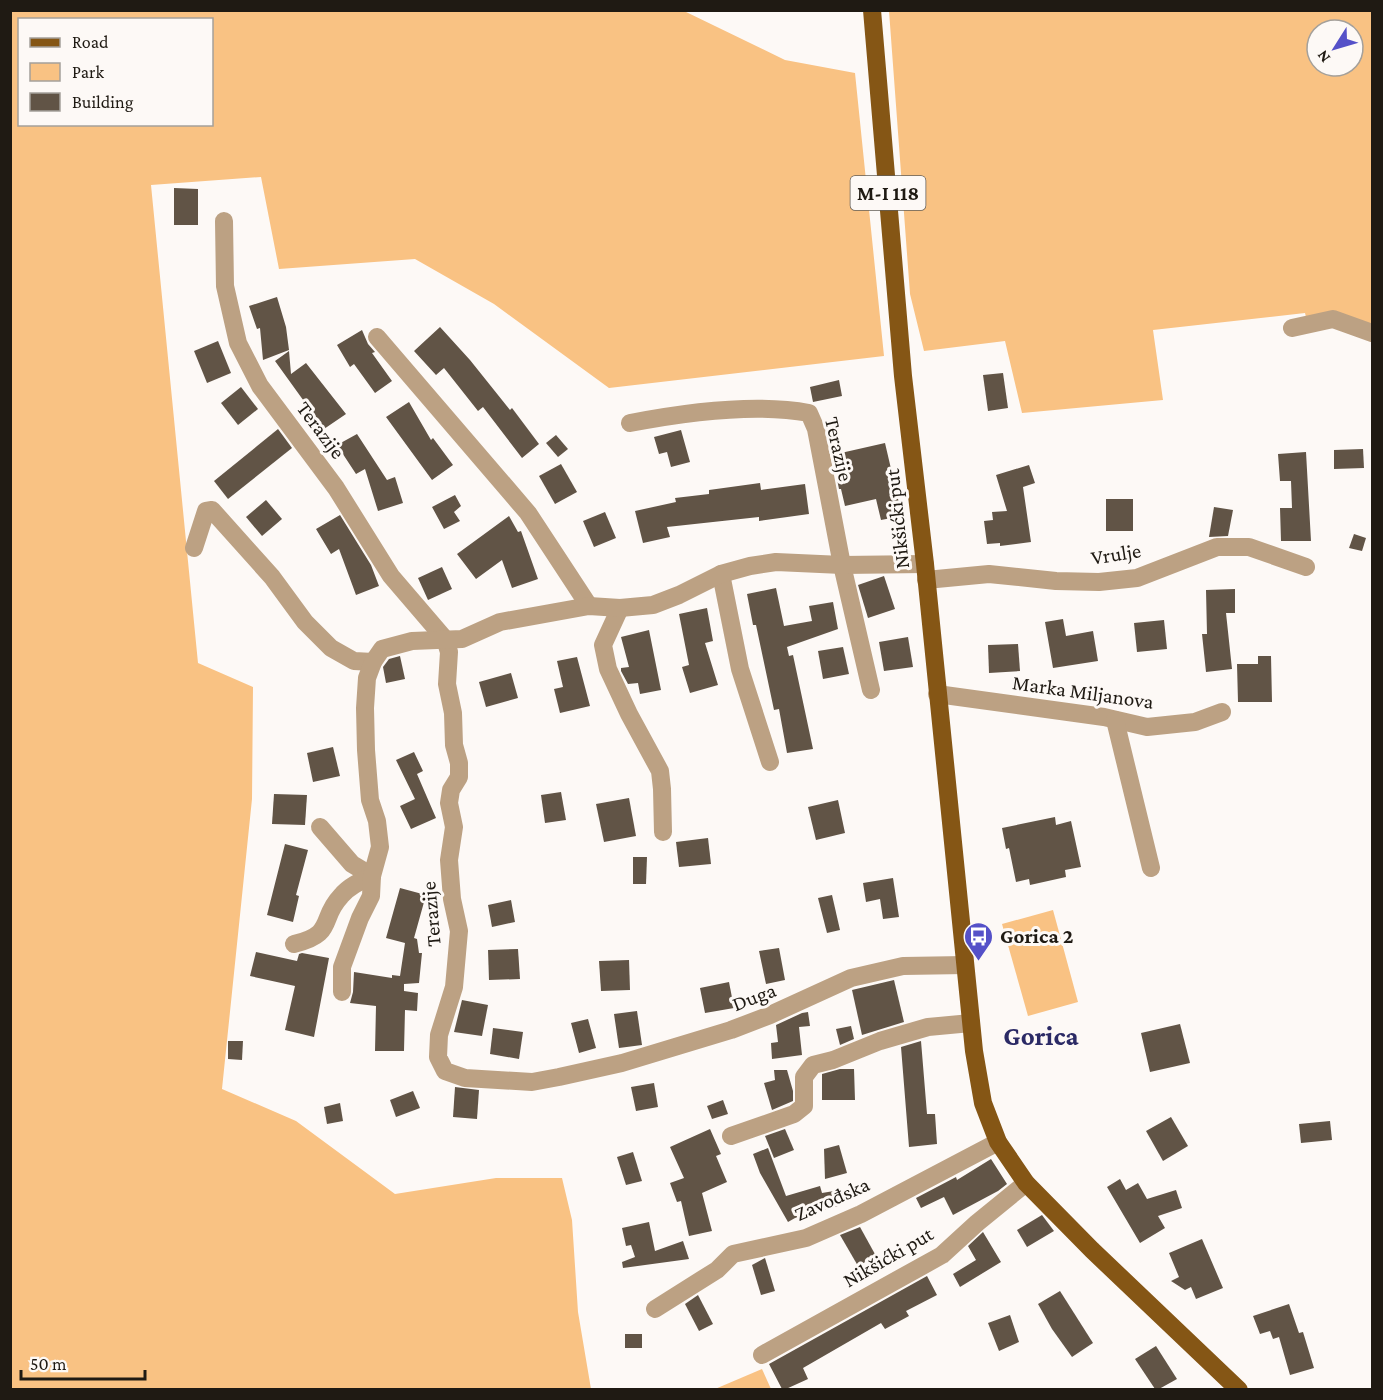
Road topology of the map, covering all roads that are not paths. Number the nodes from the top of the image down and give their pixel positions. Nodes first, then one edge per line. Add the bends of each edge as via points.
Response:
1 (872, 10) edge
2 (224, 221) dead end
3 (1292, 328) dead end
4 (1372, 333) edge
5 (377, 337) dead end
6 (630, 423) dead end
7 (194, 548) dead end
8 (842, 565) junction
9 (1306, 567) dead end
10 (926, 572) junction
11 (721, 574) junction
12 (589, 606) junction
13 (620, 608) junction
14 (445, 639) junction
15 (373, 662) junction
16 (871, 690) dead end
17 (937, 694) junction
18 (1222, 712) dead end
19 (1115, 720) junction
20 (770, 762) dead end
21 (320, 827) dead end
22 (663, 832) dead end
23 (1151, 868) dead end
24 (372, 876) junction
25 (294, 944) dead end
26 (965, 965) junction
27 (342, 992) dead end
28 (971, 1023) junction
29 (559, 1077) joint
30 (731, 1137) dead end
31 (998, 1142) junction
32 (1026, 1183) junction
33 (655, 1309) dead end
34 (762, 1355) dead end
35 (1239, 1389) edge

1 - 10 main road, Nikšićki put / M-I 118 via 903,376
2 - 14 street, Terazije via 225,286 238,343 260,386 336,488 391,576
3 - 4 street via 1333,319
5 - 12 street via 528,513
6 - 8 street, Terazije via 707,412 786,409 809,413 816,429
7 - 15 street via 206,511 212,510 331,648 354,661
8 - 10 street
8 - 11 street via 776,562
8 - 16 street, Terazije
9 - 10 street, Vrulje via 1249,547 1216,547 1137,578 1099,582
10 - 17 main road, Nikšićki put / M-I 118
11 - 13 street via 653,605
11 - 20 street via 740,669
12 - 13 street
12 - 14 street via 500,622 462,639
13 - 22 street via 603,645 605,657 620,696 660,771
14 - 15 street via 412,641 382,650
14 - 29 street, Terazije via 449,652 447,684 459,763 459,777 449,802 454,827 449,860 459,931 454,987 439,1035 438,1057 445,1071 465,1078 532,1082
15 - 24 street via 365,708 366,750 370,800 380,847
17 - 19 street, Marka Miljanova
17 - 26 main road, Nikšićki put / M-I 118
18 - 19 street, Marka Miljanova via 1195,722 1146,728
19 - 23 street
21 - 24 street via 352,864
24 - 25 street via 339,897 322,931 312,940
24 - 27 street via 371,896 342,967
26 - 28 main road, Nikšićki put / M-I 118
26 - 29 street, Duga via 903,966 851,978 731,1030 622,1063
28 - 30 street via 928,1027 813,1065 804,1077 804,1106 794,1114
28 - 31 main road, Nikšićki put / M-I 118 via 983,1103
31 - 32 main road, Nikšićki put / M-I 118
31 - 33 street, Zavođska via 861,1214 806,1238 733,1254 717,1270
32 - 34 street, Nikšićki put via 942,1255
32 - 35 main road, Nikšićki put / M-I 118

